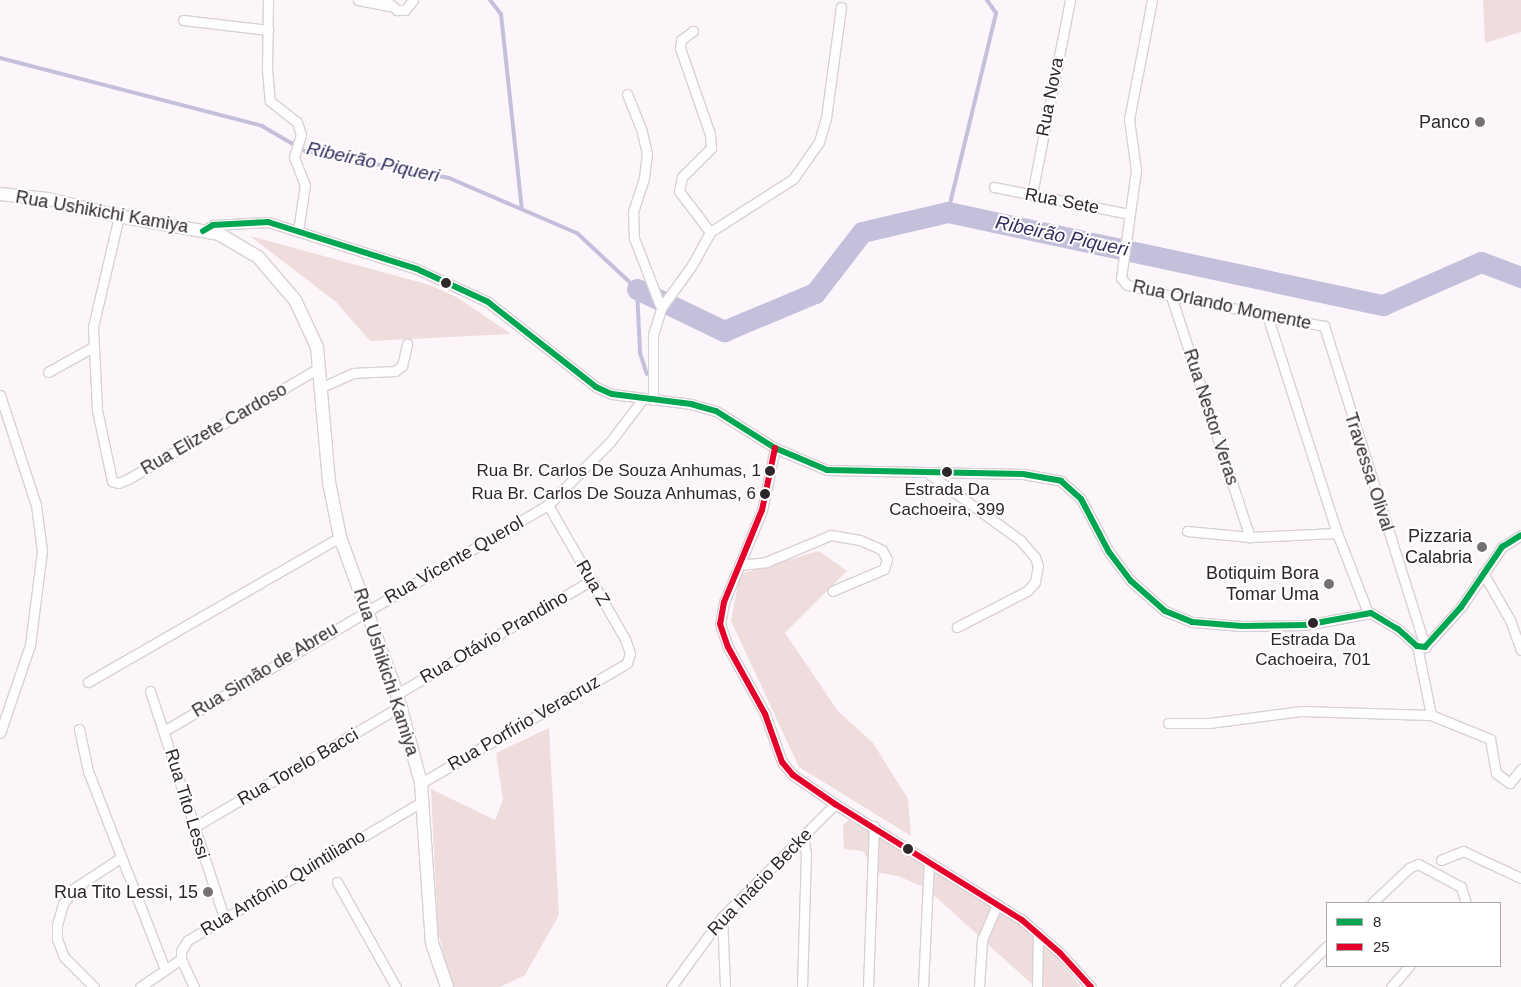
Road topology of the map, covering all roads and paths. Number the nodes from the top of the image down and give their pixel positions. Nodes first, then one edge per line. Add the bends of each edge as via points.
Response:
1 (268, 0) edge
2 (358, 0) edge
3 (413, 0) edge
4 (1070, 0) edge
5 (1152, 0) edge
6 (387, 3) edge
7 (841, 7) dead end
8 (183, 20) dead end
9 (268, 30) junction
10 (693, 31) dead end
11 (627, 94) dead end
12 (994, 187) dead end
13 (0, 194) edge
14 (1032, 194) junction
15 (1129, 214) junction
16 (119, 216) junction
17 (203, 231) junction
18 (298, 232) junction
19 (710, 232) junction
20 (1171, 296) junction
21 (661, 308) junction
22 (1267, 315) junction
23 (1324, 326) joint
24 (407, 344) dead end
25 (93, 347) junction
26 (319, 368) junction
27 (48, 372) dead end
28 (322, 387) junction
29 (0, 395) edge
30 (642, 400) junction
31 (653, 400) junction
32 (775, 448) junction
33 (928, 473) junction
34 (548, 505) junction
35 (1187, 530) dead end
36 (1337, 533) junction
37 (1521, 535) edge
38 (340, 537) junction
39 (1250, 537) junction
40 (739, 565) junction
41 (1483, 573) junction
42 (592, 580) junction
43 (832, 591) dead end
44 (366, 610) junction
45 (1368, 613) junction
46 (956, 627) dead end
47 (1421, 646) junction
48 (1521, 650) edge
49 (627, 663) joint
50 (88, 682) dead end
51 (150, 690) dead end
52 (399, 700) junction
53 (1431, 715) junction
54 (1168, 723) dead end
55 (79, 729) dead end
56 (164, 730) junction
57 (0, 733) edge
58 (1521, 769) edge
59 (421, 783) junction
60 (423, 801) junction
61 (836, 804) junction
62 (874, 826) junction
63 (194, 827) junction
64 (804, 836) junction
65 (120, 858) junction
66 (1441, 860) dead end
67 (929, 862) junction
68 (1521, 878) edge
69 (337, 882) dead end
70 (1373, 902) edge
71 (1466, 902) edge
72 (997, 904) junction
73 (224, 918) junction
74 (722, 918) junction
75 (1038, 933) junction
76 (1326, 947) edge
77 (181, 959) junction
78 (1408, 967) edge
79 (165, 970) junction
80 (94, 987) edge
81 (140, 987) edge
82 (194, 987) edge
83 (396, 987) edge
84 (447, 987) edge
85 (671, 987) edge
86 (725, 987) edge
87 (802, 987) edge
88 (868, 987) edge
89 (923, 987) edge
90 (979, 987) edge
91 (1037, 987) edge
92 (1091, 987) edge
93 (1285, 987) edge
94 (1391, 987) edge

1 - 9 street
2 - 6 street
3 - 6 street via 405,10
4 - 14 street, Rua Nova
5 - 15 street via 1130,119 1136,170
7 - 19 street via 826,118 819,142 806,165 793,179
8 - 9 street
9 - 18 street via 270,101 297,122 301,135 294,156 305,185
10 - 19 street via 681,40 680,48 712,148 682,177 678,191
11 - 21 street via 647,153 644,178 633,211 634,238
12 - 14 street, Rua Sete
13 - 16 main road, Rua Ushikichi Kamiya via 48,199
14 - 15 street, Rua Sete
15 - 20 street, Rua Orlando Momente via 1120,274 1122,281
16 - 17 main road, Rua Ushikichi Kamiya
16 - 25 street via 97,299
17 - 18 street via 213,225 252,221
17 - 26 main road, Rua Ushikichi Kamiya via 240,245 276,275 310,326
18 - 30 street via 417,269 471,291 508,315 582,378 612,394
19 - 21 street via 692,265
20 - 22 street, Rua Orlando Momente
20 - 39 street, Rua Nestor Veras
21 - 31 street via 653,335
22 - 23 street, Rua Orlando Momente
22 - 36 street
23 - 47 street, Travessa Olival
24 - 28 street via 402,366 395,371 354,373
25 - 26 street, Rua Elizete Cardoso via 97,410 110,477 115,483 128,479
25 - 27 street
26 - 28 main road, Rua Ushikichi Kamiya
28 - 38 main road, Rua Ushikichi Kamiya via 329,482
29 - 57 street via 36,505 42,551 30,644
30 - 31 street
30 - 34 street, Rua Vicente Querol via 610,442
31 - 32 street via 691,404 716,411
32 - 33 street via 801,461 839,471
32 - 40 street via 762,510
33 - 45 street via 1023,474 1061,481 1081,499 1109,552 1131,581 1165,611 1184,620 1242,626 1305,625
33 - 46 street via 1020,540 1035,557 1038,566 1035,582 1027,591
34 - 42 street, Rua Z
34 - 44 street, Rua Vicente Querol
35 - 39 street
36 - 39 street
36 - 45 street
37 - 41 street via 1502,548
38 - 44 main road, Rua Ushikichi Kamiya
38 - 50 street
40 - 43 street via 766,562 831,535 860,540 886,554 886,564 879,573
40 - 61 street via 720,615 722,634 764,714 782,762 793,775
41 - 47 street via 1461,607
41 - 48 street via 1510,620
42 - 49 street, Rua Z via 625,639 630,653
42 - 52 street, Rua Otávio Prandino
44 - 52 main road, Rua Ushikichi Kamiya
44 - 56 street, Rua Simão de Abreu
45 - 47 street
47 - 53 street, Travessa Olival
49 - 59 street, Rua Porfírio Veracruz
51 - 56 street, Rua Tito Lessi
52 - 59 main road, Rua Ushikichi Kamiya
52 - 63 street, Rua Torelo Bacci
53 - 54 street via 1287,712 1209,723
53 - 58 street via 1490,738 1496,773 1510,783
55 - 65 street via 88,771
56 - 63 street, Rua Tito Lessi
59 - 60 main road, Rua Ushikichi Kamiya
60 - 73 street, Rua Antônio Quintiliano
60 - 84 main road, Rua Ushikichi Kamiya via 432,943
61 - 62 street
61 - 64 street, Rua Inácio Becke
62 - 67 street
62 - 88 street
63 - 73 street, Rua Tito Lessi
64 - 74 street, Rua Inácio Becke
64 - 87 street
65 - 79 street
65 - 80 street via 73,889 63,904 57,925 57,938 64,957
66 - 68 street via 1463,851
67 - 72 street
67 - 89 street
69 - 83 street
70 - 71 street via 1409,868 1418,864 1461,887
72 - 75 street
72 - 90 street via 982,940
73 - 77 street, Rua Antônio Quintiliano via 188,940 181,951
74 - 85 street, Rua Inácio Becke
74 - 86 street
75 - 91 street
75 - 92 street
76 - 93 street
77 - 79 street
77 - 82 street
78 - 94 street
79 - 81 street

